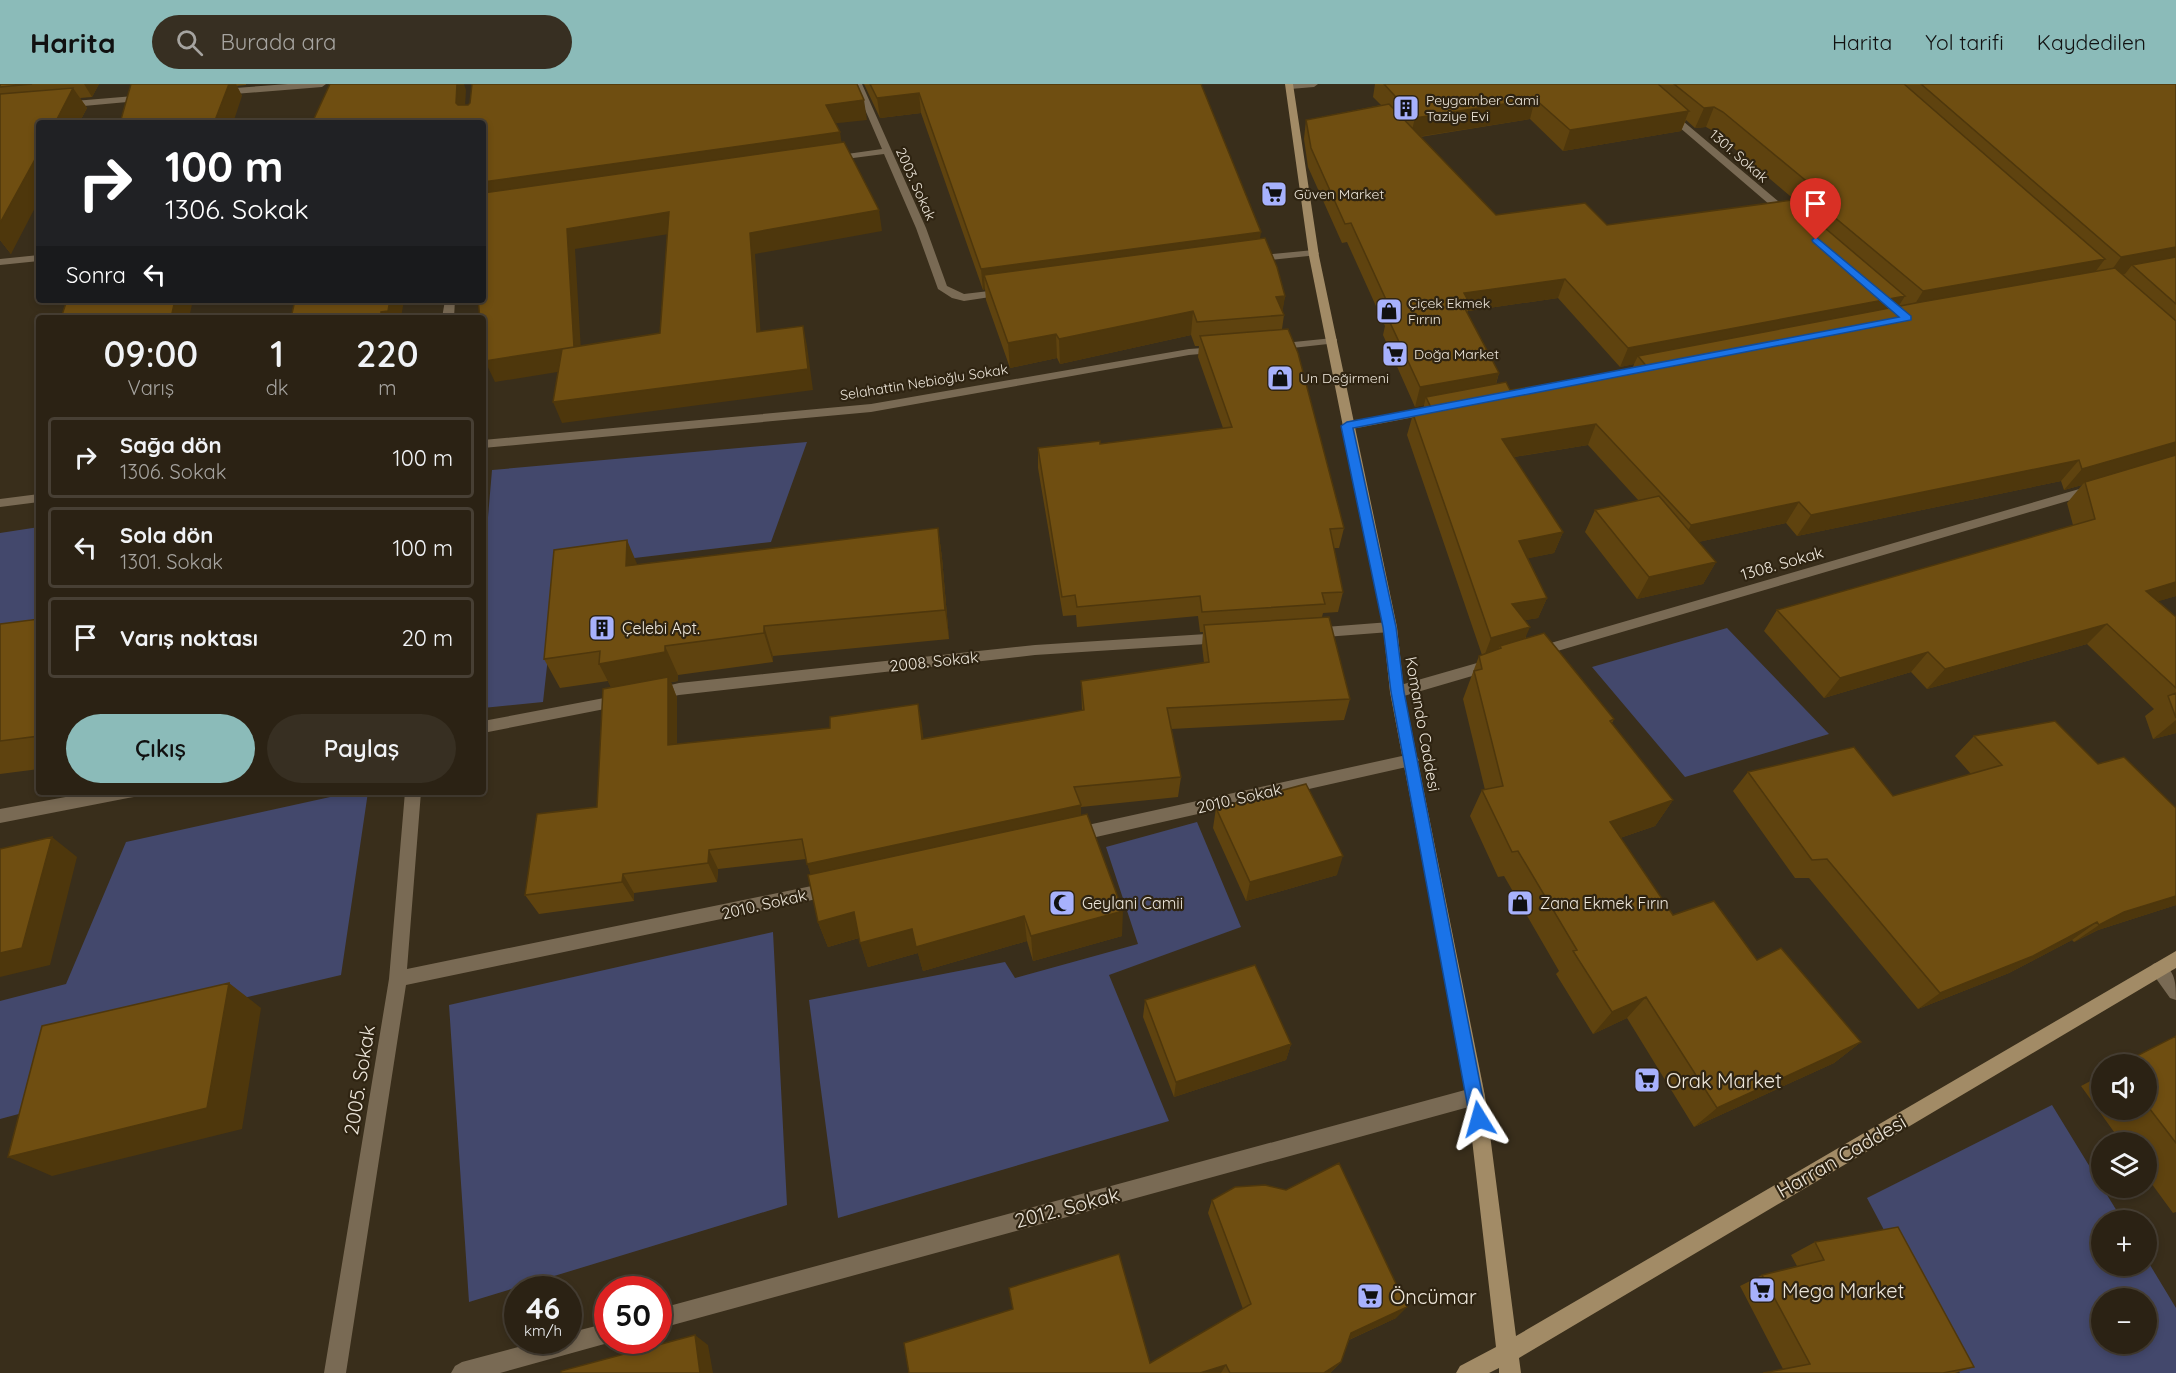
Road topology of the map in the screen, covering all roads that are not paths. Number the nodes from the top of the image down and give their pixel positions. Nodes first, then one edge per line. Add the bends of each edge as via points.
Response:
1 (322, 84) edge
2 (858, 84) edge
3 (1314, 84) edge
4 (1290, 85) edge
5 (209, 93) edge
6 (151, 97) edge
7 (46, 106) edge
8 (1662, 107) edge
9 (886, 151) junction
10 (827, 160) edge
11 (1798, 225) edge
12 (1314, 253) junction
13 (36, 258) edge
14 (1245, 260) edge
15 (0, 262) edge
16 (1020, 290) edge
17 (1333, 341) junction
18 (1257, 348) edge
19 (1234, 349) edge
20 (1452, 406) edge
21 (1347, 426) junction
22 (486, 444) edge
23 (2108, 484) edge
24 (36, 498) edge
25 (0, 503) edge
26 (1390, 627) junction
27 (1303, 633) edge
28 (1233, 638) edge
29 (1525, 655) edge
30 (1502, 662) edge
31 (1397, 692) junction
32 (486, 726) edge
33 (1411, 760) junction
34 (112, 795) edge
35 (413, 795) edge
36 (0, 816) edge
37 (1060, 838) edge
38 (842, 886) edge
39 (2176, 959) edge
40 (2159, 970) junction
41 (398, 980) junction
42 (2176, 992) edge
43 (1476, 1096) junction
44 (672, 1315) edge
45 (594, 1337) edge
46 (1508, 1363) edge
47 (335, 1373) edge
48 (462, 1373) edge
49 (1467, 1373) edge

1 - 5 street
2 - 9 street, 2003. Sokak
3 - 4 street
4 - 12 main road, Komando Caddesi
6 - 7 street
8 - 11 street, 1301. Sokak
9 - 10 street
9 - 16 street, 2003. Sokak via 921,228 942,287 949,295 961,298
12 - 14 street
12 - 17 main road, Komando Caddesi
13 - 15 street
17 - 18 street
17 - 21 main road, Komando Caddesi
19 - 22 street, Selahattin Nebioğlu Sokak via 1190,352 871,408
20 - 21 street
21 - 26 main road, Komando Caddesi
23 - 29 street, 1308. Sokak
24 - 25 street
26 - 27 street
26 - 31 main road, Komando Caddesi
28 - 32 street, 2008. Sokak via 1035,650 680,688
30 - 31 street
31 - 33 main road, Komando Caddesi
33 - 37 street, 2010. Sokak
33 - 43 main road, Komando Caddesi
34 - 36 street
35 - 41 street, 2005. Sokak
38 - 41 street, 2010. Sokak
39 - 40 main road, Harran Caddesi
40 - 42 street
40 - 46 main road, Harran Caddesi
41 - 47 street, 2005. Sokak
43 - 44 street, 2012. Sokak
43 - 46 main road, Komando Caddesi
45 - 48 street
46 - 49 main road, Harran Caddesi

